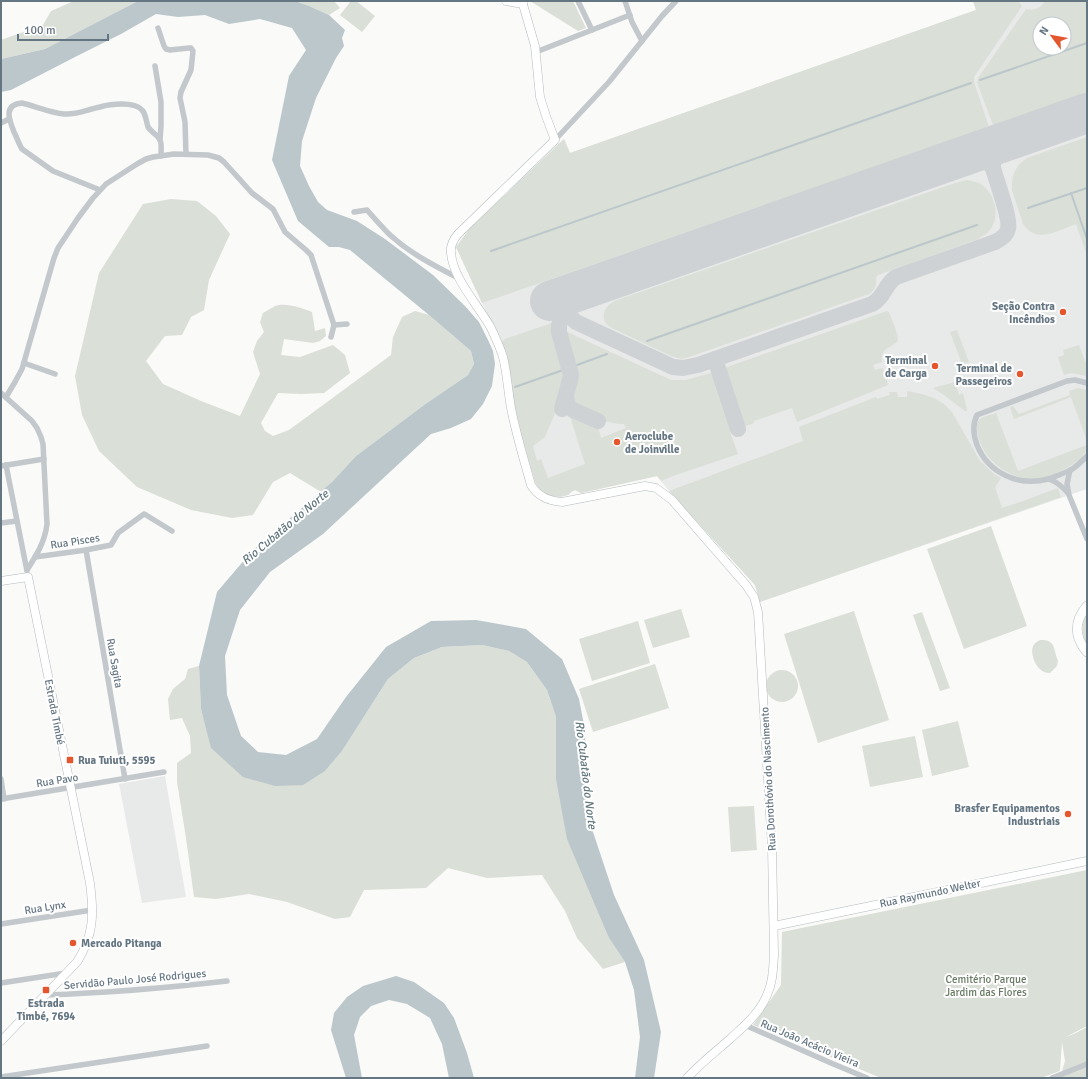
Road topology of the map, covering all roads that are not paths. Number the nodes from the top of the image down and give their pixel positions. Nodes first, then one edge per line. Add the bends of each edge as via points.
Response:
1 (506, 1) edge
2 (578, 1) edge
3 (625, 1) edge
4 (675, 1) edge
5 (523, 2) edge
6 (630, 15) junction
7 (158, 28) dead end
8 (592, 30) junction
9 (642, 42) junction
10 (536, 52) junction
11 (154, 66) dead end
12 (9, 119) junction
13 (1, 123) edge
14 (160, 140) junction
15 (555, 140) junction
16 (186, 154) junction
17 (161, 156) junction
18 (100, 190) junction
19 (354, 212) dead end
20 (460, 280) junction
21 (347, 324) dead end
22 (334, 325) junction
23 (332, 337) dead end
24 (24, 363) junction
25 (55, 374) dead end
26 (1087, 383) edge
27 (4, 395) edge
28 (1087, 456) edge
29 (44, 459) junction
30 (3, 466) edge
31 (1070, 470) junction
32 (1049, 479) junction
33 (1069, 495) junction
34 (17, 521) junction
35 (1, 524) edge
36 (172, 531) dead end
37 (1087, 539) edge
38 (86, 550) junction
39 (35, 557) junction
40 (27, 573) junction
41 (1, 581) edge
42 (1087, 606) edge
43 (1087, 652) edge
44 (164, 772) dead end
45 (1, 779) edge
46 (125, 779) junction
47 (71, 788) junction
48 (3, 799) edge
49 (1087, 861) edge
50 (92, 910) junction
51 (1, 924) edge
52 (774, 926) junction
53 (66, 973) junction
54 (227, 981) dead end
55 (1, 983) edge
56 (45, 995) junction
57 (745, 1025) junction
58 (2, 1040) edge
59 (207, 1046) dead end
60 (1087, 1064) edge
61 (1, 1077) edge
62 (687, 1078) edge
63 (867, 1078) edge
64 (1052, 1078) edge

1 - 5 street
2 - 8 street
3 - 6 street
4 - 9 street
5 - 10 street
6 - 8 street
6 - 9 street
7 - 16 street via 166,49 191,48 193,51 191,70 180,98 185,122
8 - 10 street
9 - 15 street
10 - 15 street via 540,97
11 - 14 street via 161,102
12 - 13 street
12 - 14 street via 10,109 17,103 61,114 100,106 128,104 142,110 148,127
12 - 18 street via 19,144 27,153 53,172
14 - 17 street
15 - 20 street via 454,239 451,253
16 - 17 street
16 - 22 street via 214,156 224,162 252,192 273,209 285,232 311,255
17 - 18 street via 136,164
18 - 24 street via 58,248
19 - 20 street via 367,210 408,250
20 - 52 street, Rua Dorothóvio do Nascimento via 486,320 503,357 515,426 531,485 537,493 562,502 639,486 659,489 672,500 751,591 759,618
21 - 22 street
22 - 23 street
24 - 25 street
24 - 27 street via 15,382
26 - 32 street via 1067,381 977,415 974,421 973,429 980,453 995,470 1002,475 1022,480
27 - 29 street via 27,415 37,428 43,444
28 - 31 street
29 - 30 street
29 - 39 street via 47,524 44,540
30 - 34 street
31 - 32 street
31 - 33 street via 1067,484
32 - 33 street via 1058,482
33 - 37 street
34 - 35 street
34 - 40 street
36 - 38 street, Rua Pisces via 144,514 118,532 111,545
38 - 39 street, Rua Pisces
38 - 46 street, Rua Sagita
39 - 40 street
40 - 41 street
40 - 47 street, Estrada Timbé
42 - 43 main road via 1078,624 1080,644
44 - 46 street, Rua Pavo
45 - 48 street
46 - 47 street, Rua Pavo
47 - 48 street, Rua Pavo
47 - 50 street, Estrada Timbé via 90,883
49 - 52 street, Rua Raymundo Welter
50 - 51 street, Rua Lynx
50 - 53 street, Estrada Timbé via 91,929 85,949
52 - 57 street, Rua Dorothóvio do Nascimento via 774,965 770,988 760,1008
53 - 55 street
53 - 56 street, Estrada Timbé
54 - 56 street, Servidão Paulo José Rodrigues via 102,993
56 - 58 street, Estrada Timbé
57 - 62 street, Rua Dorothóvio do Nascimento
57 - 63 street, Rua João Acácio Vieira
59 - 61 street
60 - 64 street

